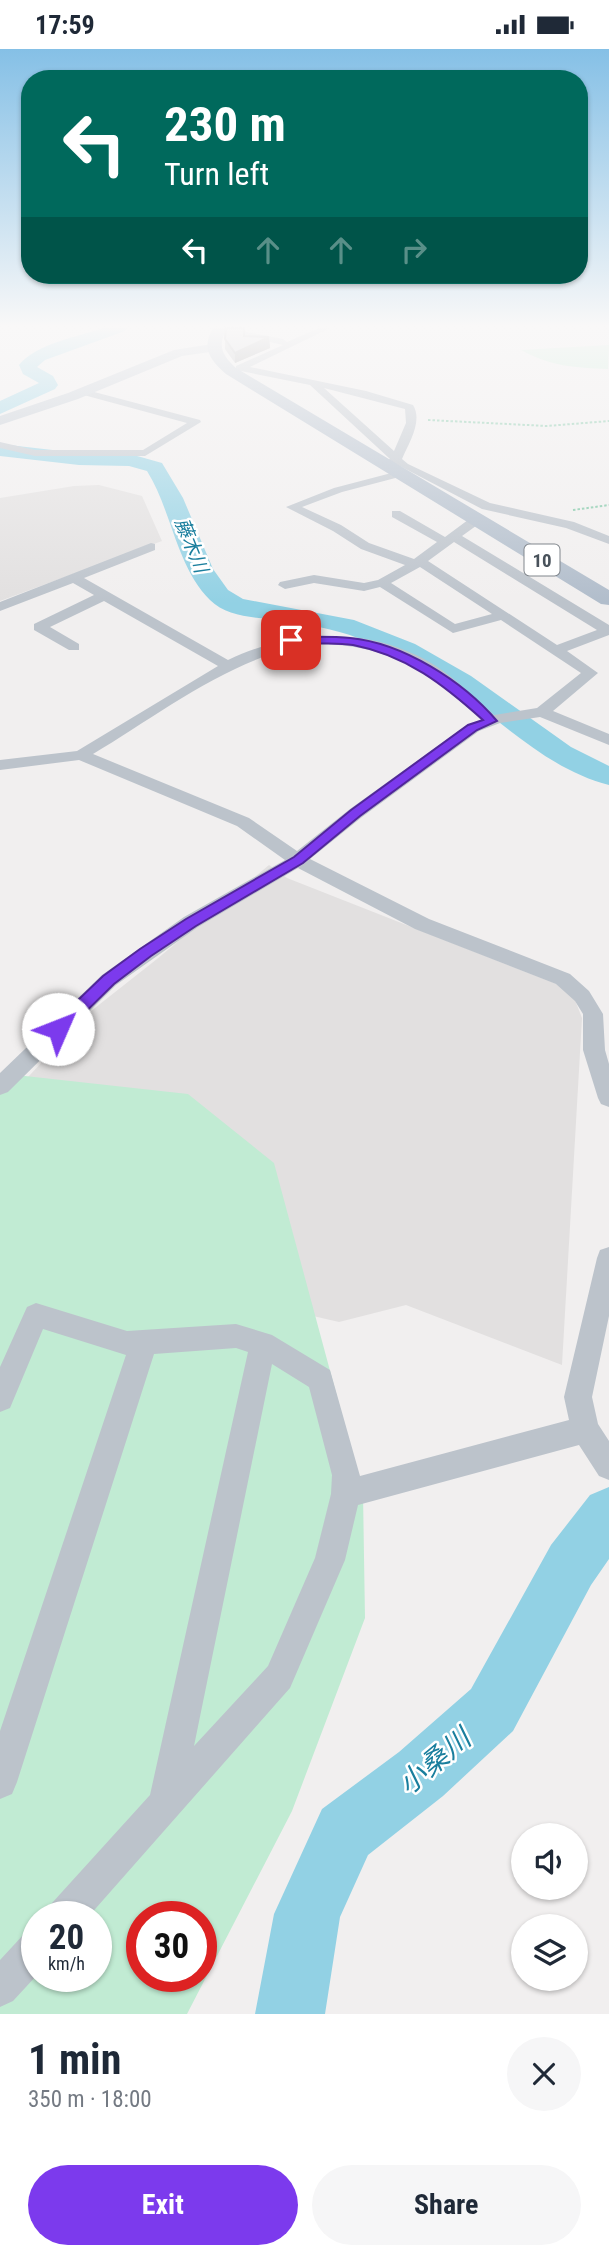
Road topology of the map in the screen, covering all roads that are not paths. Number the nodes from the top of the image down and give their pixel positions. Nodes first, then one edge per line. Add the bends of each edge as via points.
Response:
1 (186, 420) edge
2 (319, 420) edge
3 (348, 420) edge
4 (412, 420) edge
5 (0, 445) edge
6 (392, 466) junction
7 (396, 514) dead end
8 (476, 520) junction
9 (450, 539) junction
10 (609, 540) edge
11 (152, 547) dead end
12 (417, 562) junction
13 (74, 578) junction
14 (382, 583) junction
15 (285, 585) dead end
16 (103, 596) junction
17 (609, 599) edge
18 (0, 607) edge
19 (503, 615) junction
20 (609, 630) edge
21 (74, 647) dead end
22 (556, 650) junction
23 (228, 666) junction
24 (542, 712) junction
25 (494, 720) junction
26 (609, 740) edge
27 (81, 755) junction
28 (0, 765) edge
29 (298, 860) junction
30 (0, 1086) edge
31 (609, 1098) edge
32 (609, 1258) edge
33 (144, 1342) junction
34 (263, 1344) junction
35 (0, 1399) edge
36 (585, 1430) junction
37 (609, 1466) edge
38 (346, 1494) junction
39 (0, 1782) edge
40 (166, 1803) junction
41 (78, 1901) edge
42 (21, 1965) edge
43 (0, 1988) edge

1 - 5 street via 195,422 145,453 35,453
2 - 6 main road, 10
3 - 6 street
4 - 6 street
6 - 8 main road, 10
6 - 10 street via 486,506 570,525
6 - 12 street via 292,507 365,546
7 - 9 street
8 - 9 street
8 - 17 main road, 10
9 - 12 street
9 - 20 street
11 - 13 street
12 - 14 street
12 - 19 street
13 - 16 street
13 - 18 street
14 - 15 street via 345,586 314,579
14 - 19 street via 453,629
16 - 21 street via 38,627
16 - 23 street
19 - 22 street
20 - 22 street
22 - 24 street via 591,673
23 - 25 street via 291,640 352,641 407,657
23 - 27 street
24 - 25 street
24 - 26 street
25 - 29 street via 473,728
27 - 28 street
27 - 29 street via 243,822
29 - 30 street via 191,922 108,980
29 - 31 street via 422,924 563,979 593,1014 594,1050
32 - 36 street via 578,1397
33 - 34 street via 236,1336
33 - 35 street via 127,1343 36,1315
33 - 39 street
34 - 38 street via 320,1379 346,1475
34 - 40 street
36 - 37 street
36 - 38 street
38 - 40 street via 330,1560 279,1677
40 - 41 street
42 - 43 street

